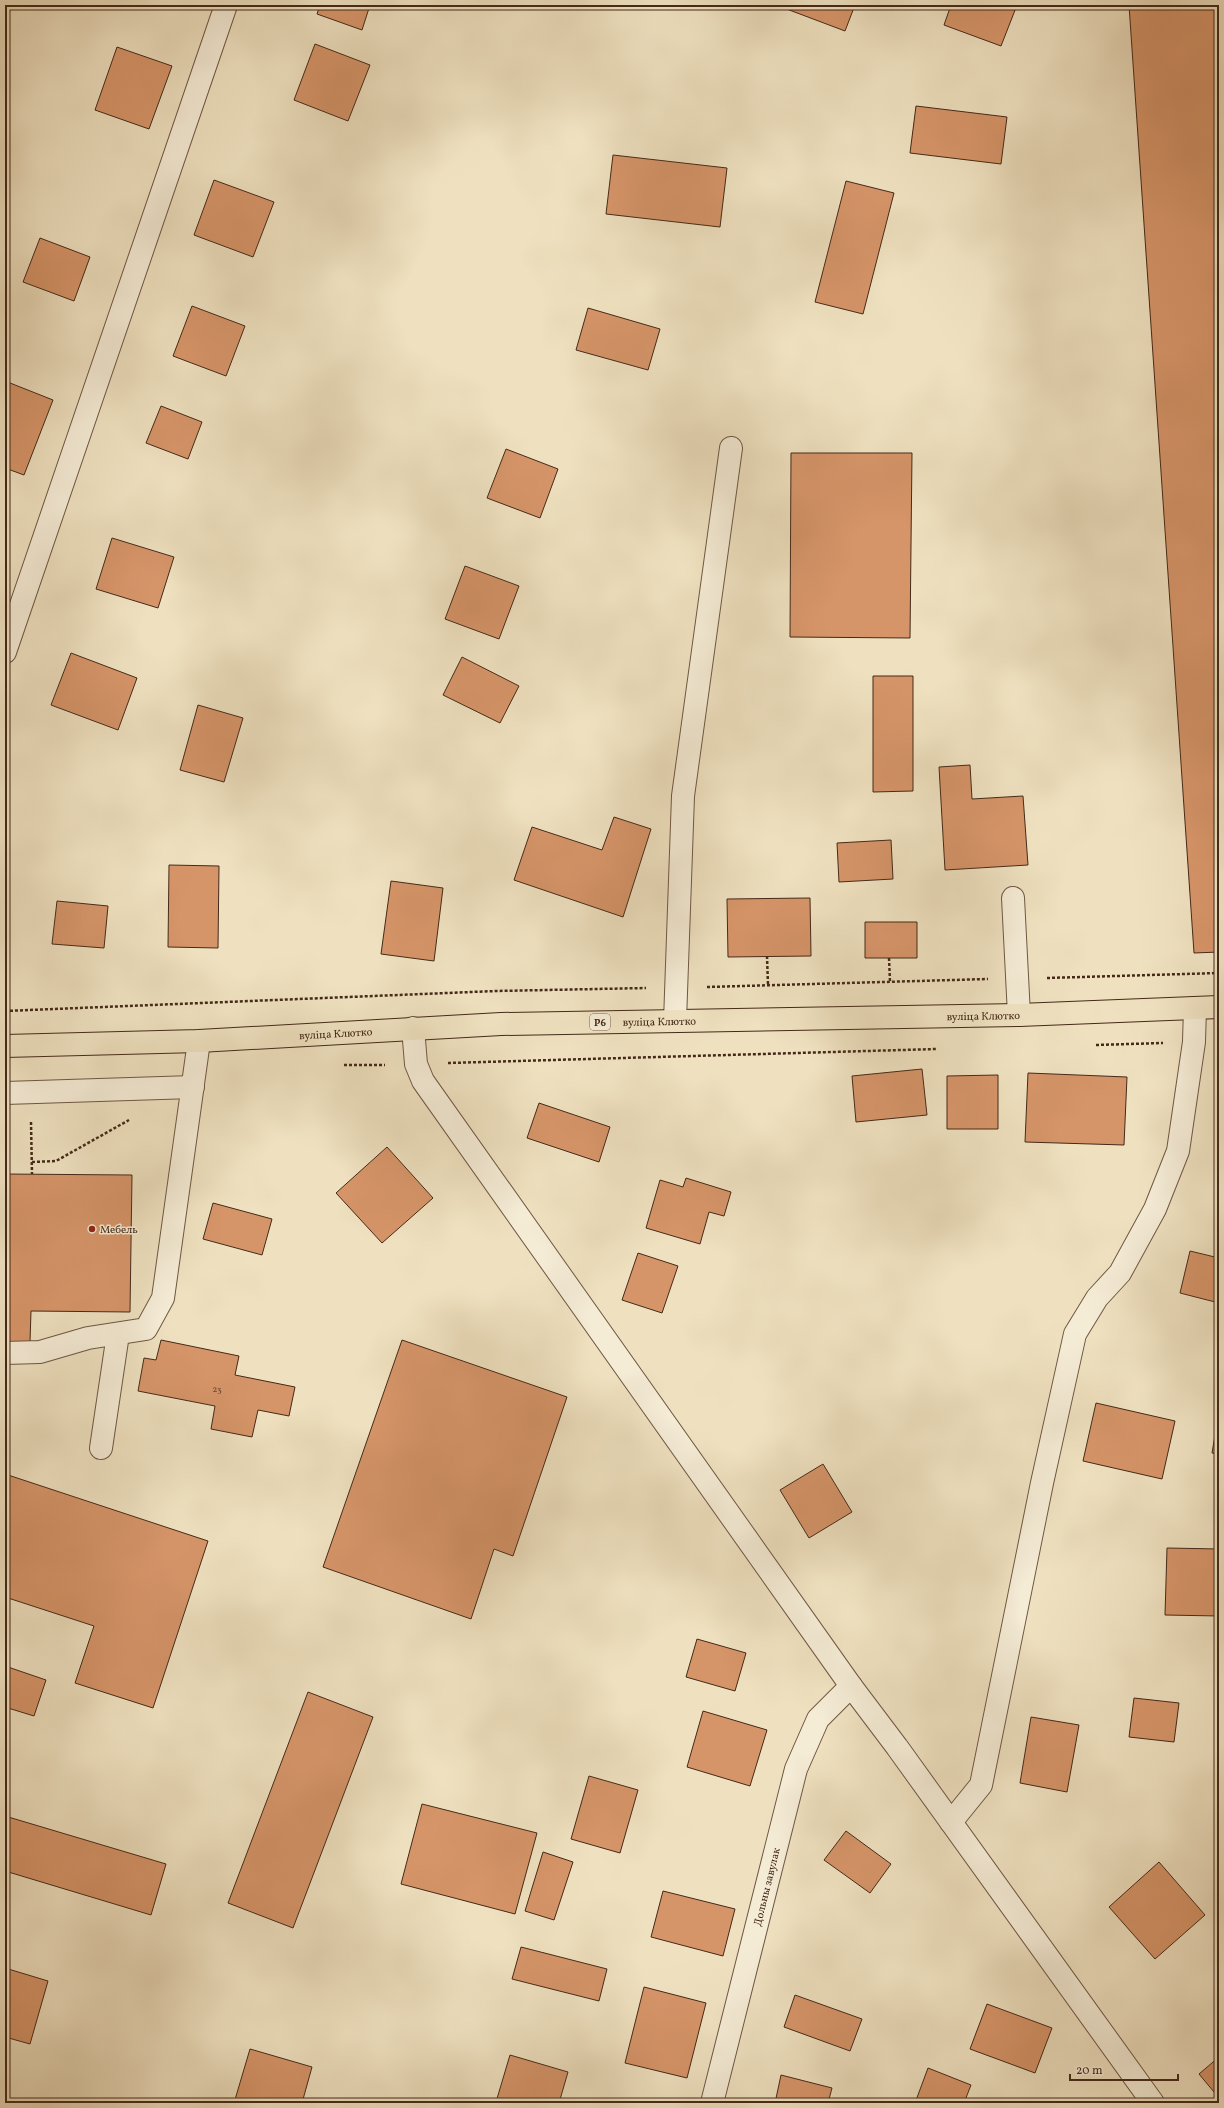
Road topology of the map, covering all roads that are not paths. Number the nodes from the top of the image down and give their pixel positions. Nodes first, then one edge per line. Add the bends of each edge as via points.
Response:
1 (226, 5) edge
2 (732, 448) dead end
3 (5, 652) edge
4 (1013, 898) dead end
5 (1219, 1007) edge
6 (1195, 1008) junction
7 (1019, 1015) junction
8 (675, 1021) junction
9 (413, 1028) junction
10 (199, 1041) junction
11 (5, 1046) edge
12 (193, 1087) junction
13 (5, 1093) edge
14 (118, 1334) junction
15 (5, 1353) edge
16 (101, 1448) dead end
17 (851, 1686) junction
18 (951, 1822) junction
19 (712, 2103) edge
20 (1153, 2103) edge

1 - 3 street
2 - 8 street via 682,796
4 - 7 street
5 - 6 main road, вуліца Клютко / Р6
6 - 7 main road, вуліца Клютко / Р6
6 - 18 street via 1194,1042 1178,1151 1155,1209 1120,1273 1097,1298 1075,1334 981,1785
7 - 8 main road, вуліца Клютко / Р6
8 - 9 main road, вуліца Клютко / Р6
9 - 10 main road, вуліца Клютко / Р6
9 - 17 street via 416,1064 423,1081
10 - 11 main road, вуліца Клютко / Р6
10 - 12 street
12 - 13 street
12 - 14 street via 162,1298 146,1329
14 - 15 street via 88,1338 40,1352
14 - 16 street
17 - 18 street
17 - 19 street, Дольны завулак via 818,1719 796,1769
18 - 20 street

